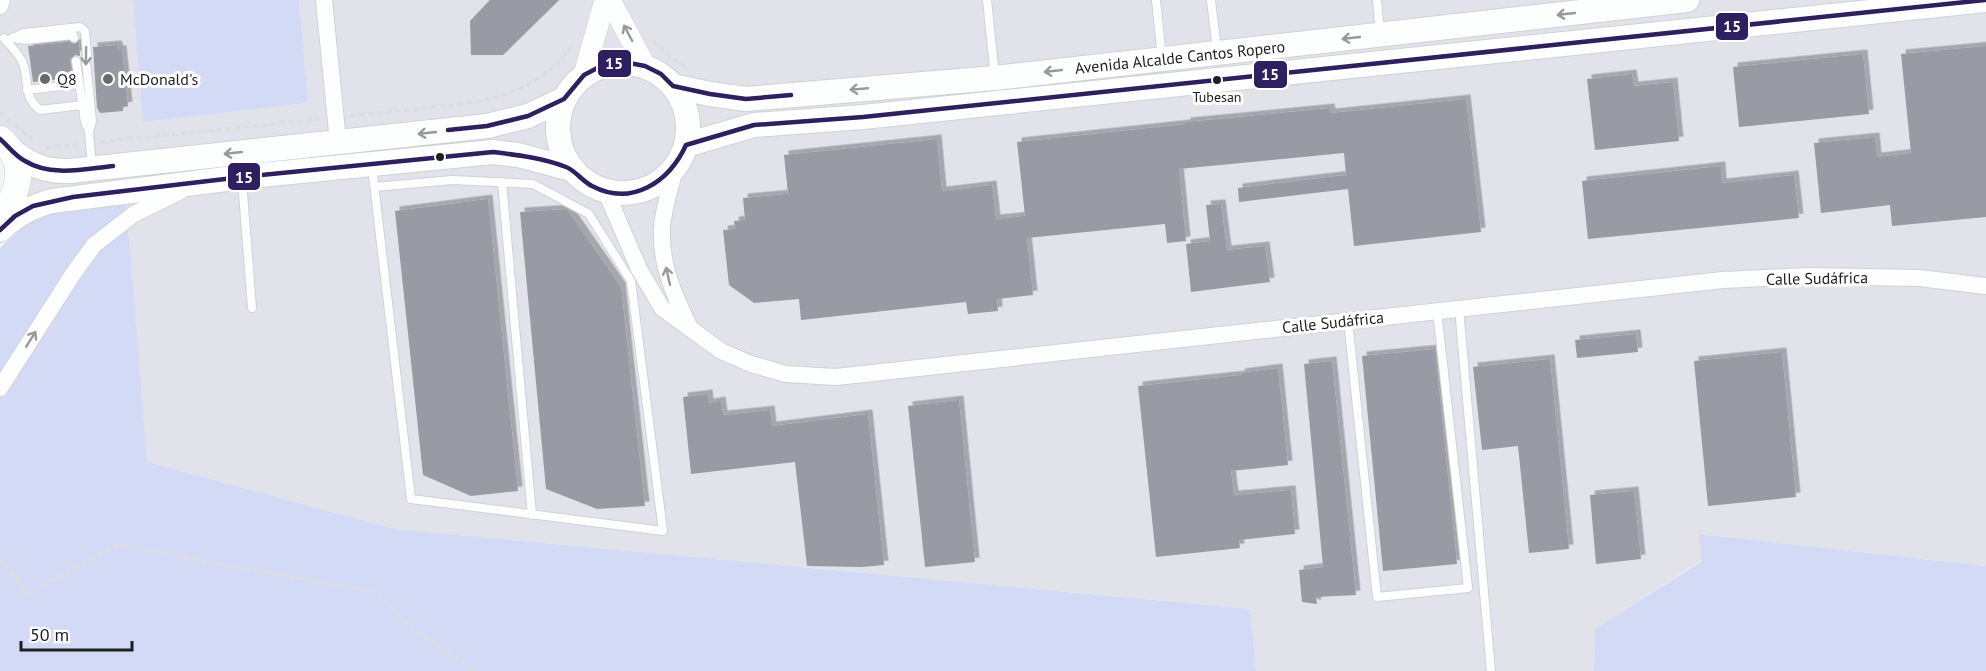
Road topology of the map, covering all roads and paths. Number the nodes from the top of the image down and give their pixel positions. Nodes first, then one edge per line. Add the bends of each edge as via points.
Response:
1 (2, 0) edge
2 (324, 0) edge
3 (605, 0) edge
4 (610, 0) edge
5 (987, 0) edge
6 (1156, 0) edge
7 (1211, 0) edge
8 (1377, 0) edge
9 (1687, 0) edge
10 (1985, 0) edge
11 (0, 6) edge
12 (648, 33) dead end
13 (1380, 34) junction
14 (6, 38) edge
15 (74, 38) dead end
16 (576, 39) dead end
17 (1217, 53) junction
18 (1162, 59) junction
19 (76, 61) dead end
20 (645, 66) junction
21 (698, 73) dead end
22 (584, 75) junction
23 (995, 78) junction
24 (79, 84) junction
25 (673, 86) junction
26 (27, 90) junction
27 (564, 99) junction
28 (82, 105) junction
29 (0, 112) edge
30 (336, 118) junction
31 (89, 131) junction
32 (338, 142) junction
33 (90, 143) junction
34 (5, 144) edge
35 (686, 145) junction
36 (372, 163) junction
37 (93, 168) junction
38 (675, 168) junction
39 (572, 169) junction
40 (242, 177) junction
41 (205, 181) junction
42 (502, 182) junction
43 (375, 187) junction
44 (606, 192) junction
45 (0, 220) edge
46 (0, 230) edge
47 (1986, 286) edge
48 (252, 308) dead end
49 (1459, 308) junction
50 (1437, 311) junction
51 (1348, 321) junction
52 (691, 330) junction
53 (0, 388) edge
54 (532, 515) junction
55 (0, 557) edge
56 (476, 671) edge
57 (1491, 671) edge

1 - 11 street
2 - 30 street
3 - 22 street
20 -> 4 street
5 - 23 lane
6 - 18 lane
7 - 17 lane
8 - 13 lane
9 -> 13 main road, Avenida Alcalde Cantos Ropero
10 - 35 main road, Avenida Alcalde Cantos Ropero via 875,116 754,125
12 - 21 path via 670,57
13 -> 17 main road, Avenida Alcalde Cantos Ropero
14 - 15 lane via 26,40 73,34
14 - 26 lane via 24,65
14 -> 31 lane via 80,27 85,31 92,121
16 - 30 path via 544,75 502,97
17 - 18 main road, Avenida Alcalde Cantos Ropero
18 -> 23 main road, Avenida Alcalde Cantos Ropero
19 - 24 lane
20 - 22 main road via 624,62 603,65
20 - 25 main road
22 - 27 main road
23 -> 25 main road, Avenida Alcalde Cantos Ropero via 746,99
24 - 26 lane
24 - 28 lane
25 - 35 main road via 684,104 688,124
26 - 28 lane via 40,110
27 -> 32 main road via 528,116 487,126
27 - 39 main road via 558,135 562,153
28 - 31 lane
29 - 33 path via 39,145
30 - 32 street
30 - 33 path
31 - 33 lane
32 -> 37 main road
33 - 37 lane
34 - 37 main road via 36,167 52,171
34 - 45 main road via 15,157 19,172 17,188
35 - 38 main road
36 - 39 main road via 493,152
36 - 40 main road
36 - 43 lane
38 - 44 main road via 644,191
52 -> 38 street, Calle Sudáfrica via 670,287 663,258 662,227
39 - 44 main road via 587,183
40 - 41 main road
40 - 48 lane
41 - 46 main road via 52,201 15,216
53 -> 41 street via 94,245 153,203
42 - 43 lane via 452,180
42 - 54 lane
42 - 54 lane via 533,184 589,214 631,281 663,531
43 - 54 lane via 411,499
44 - 52 street, Calle Sudáfrica via 639,269 662,308
47 - 49 street, Calle Sudáfrica via 1919,278 1809,276 1723,280
49 - 50 street, Calle Sudáfrica
49 - 57 lane
50 - 51 street, Calle Sudáfrica
50 - 51 lane via 1468,588 1377,597
51 - 52 street, Calle Sudáfrica via 836,377 786,374 751,364 721,351
55 - 56 path via 28,594 119,544 375,592 411,628

